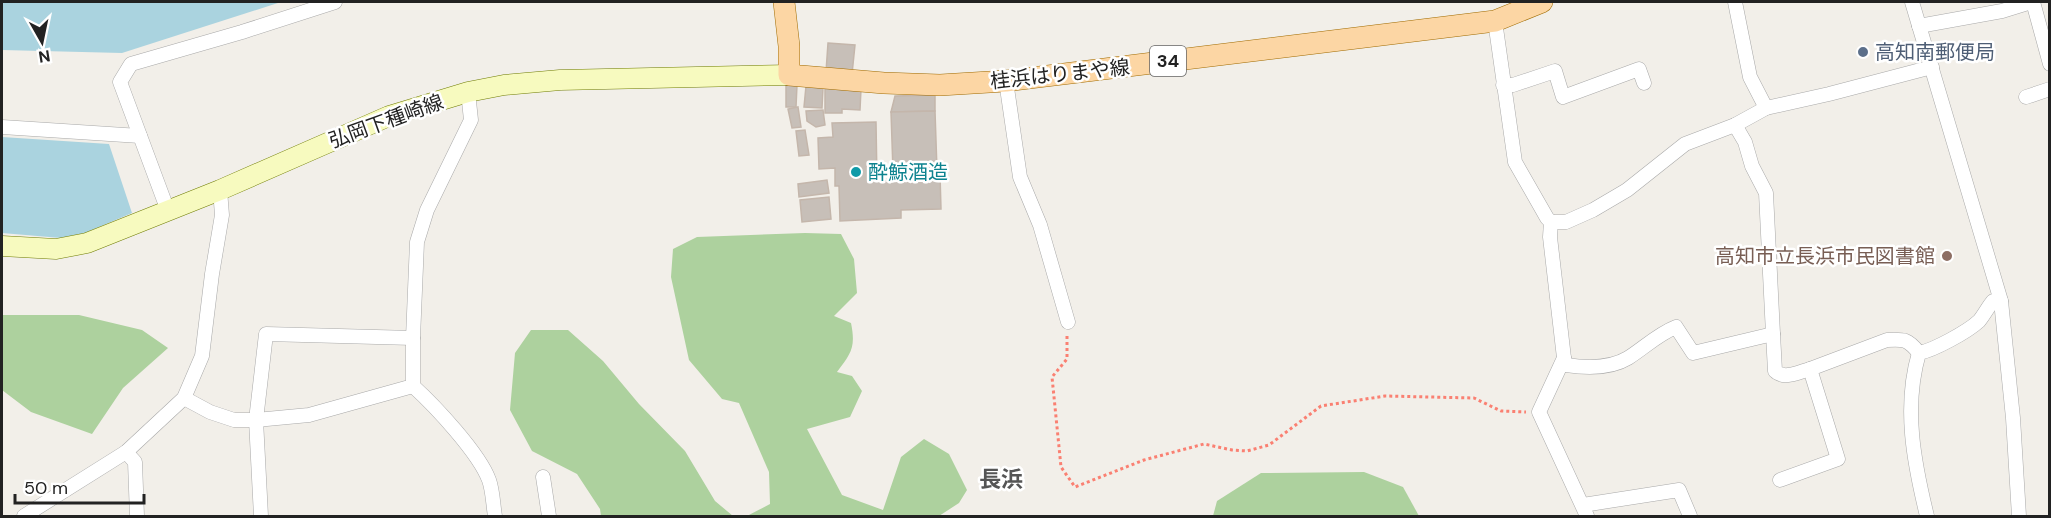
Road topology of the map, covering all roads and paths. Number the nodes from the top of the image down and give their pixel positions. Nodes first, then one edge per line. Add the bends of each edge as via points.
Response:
1 (335, 2) edge
2 (784, 2) edge
3 (1542, 2) edge
4 (1735, 2) edge
5 (1912, 2) edge
6 (2032, 2) edge
7 (1495, 21) junction
8 (1919, 26) junction
9 (2049, 64) edge
10 (1932, 67) junction
11 (789, 75) junction
12 (1006, 81) junction
13 (1644, 83) dead end
14 (1503, 85) junction
15 (2049, 89) edge
16 (468, 92) junction
17 (2026, 97) dead end
18 (1766, 108) junction
19 (1735, 125) junction
20 (2, 127) edge
21 (140, 136) junction
22 (220, 190) junction
23 (168, 211) junction
24 (1551, 222) junction
25 (2, 246) edge
26 (2001, 301) junction
27 (1068, 322) joint
28 (1773, 334) junction
29 (412, 338) junction
30 (1919, 353) junction
31 (1564, 358) junction
32 (1810, 369) junction
33 (413, 386) junction
34 (184, 398) junction
35 (1539, 412) junction
36 (256, 420) junction
37 (126, 452) junction
38 (543, 477) dead end
39 (1780, 480) dead end
40 (1585, 511) edge
41 (24, 516) edge
42 (137, 516) edge
43 (261, 516) edge
44 (495, 516) edge
45 (549, 516) edge
46 (1690, 516) edge
47 (1927, 516) edge
48 (2019, 516) edge

1 - 21 street via 130,63 120,82
2 - 11 main road
3 - 7 main road, 桂浜はりまや線 / 34
4 - 18 street via 1750,77
5 - 8 street
6 - 8 street
6 - 9 street
7 - 12 main road, 桂浜はりまや線 / 34
7 - 14 street
8 - 10 street
10 - 18 street
10 - 26 street
11 - 12 main road, 桂浜はりまや線 / 34 via 940,85
11 - 16 main road, 弘岡下種崎線 via 560,80
12 - 27 street via 1020,177 1040,225
13 - 14 street via 1639,69 1563,97 1555,71
14 - 24 street via 1515,162
15 - 17 street
16 - 22 main road, 弘岡下種崎線 via 389,116
16 - 29 street via 471,120 427,210 417,242
18 - 19 street
19 - 24 street via 1685,144 1627,190 1593,210 1566,222
19 - 28 street via 1766,192
20 - 21 street
21 - 23 street
22 - 23 main road, 弘岡下種崎線
22 - 34 street via 222,215 202,356
23 - 25 main road, 弘岡下種崎線 via 87,243 56,249
24 - 31 street
26 - 30 street via 1993,301 1979,320 1959,333 1930,351
26 - 48 street
27 - 35 path via 1067,359 1052,377 1061,467 1075,487 1144,460 1204,444 1232,450 1269,445 1321,406 1385,396 1473,398 1501,411
28 - 31 street via 1693,353 1676,327 1613,364 1566,365
28 - 32 street via 1779,375
29 - 33 street
29 - 36 street via 266,334
30 - 32 street via 1910,341 1887,340
30 - 47 street via 1910,425
31 - 35 street
32 - 39 street via 1838,459
33 - 36 street via 309,415
33 - 44 street via 477,457 490,480
34 - 36 street via 234,420
34 - 37 street
35 - 40 street
36 - 43 street
37 - 41 street
37 - 42 street via 135,462
38 - 45 street
40 - 46 street via 1679,490

